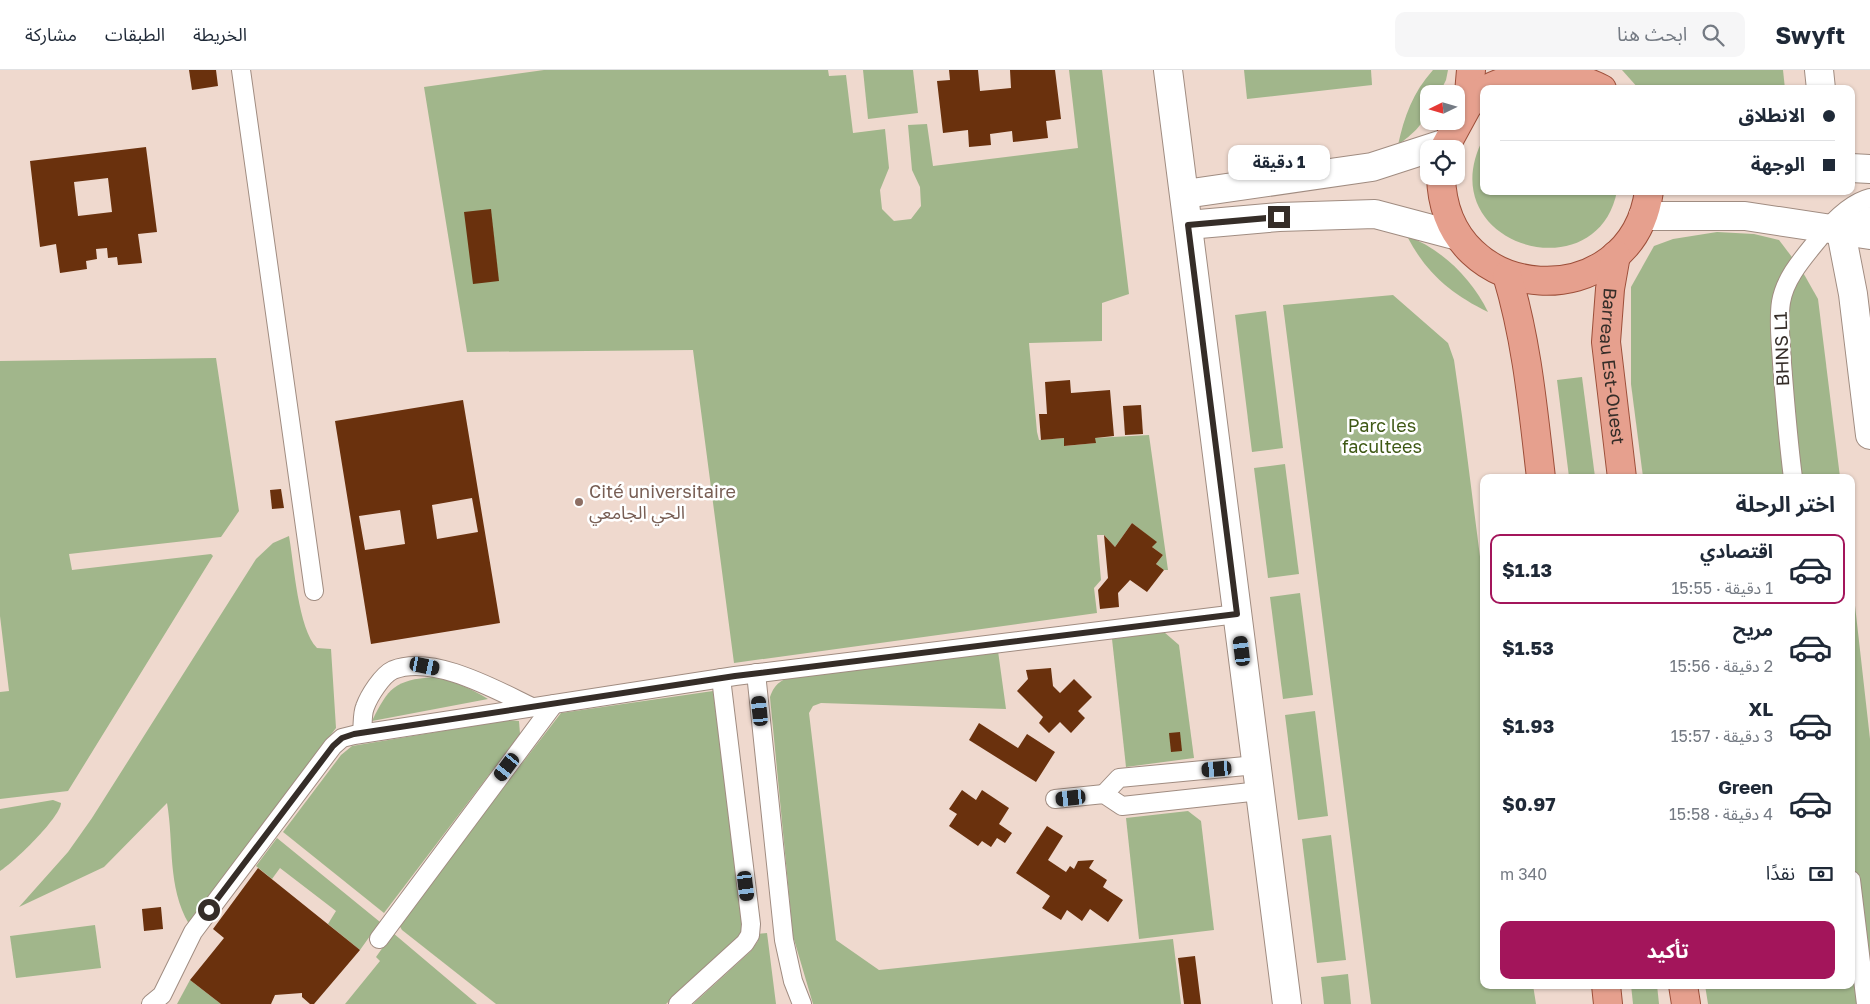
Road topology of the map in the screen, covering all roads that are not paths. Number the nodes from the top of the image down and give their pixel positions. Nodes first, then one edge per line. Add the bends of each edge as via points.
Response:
1 (242, 70) edge
2 (1168, 70) edge
3 (1471, 70) edge
4 (1818, 70) edge
5 (1575, 73) edge
6 (1496, 85) edge
7 (1595, 85) edge
8 (1820, 85) edge
9 (1480, 95) edge
10 (1449, 140) edge
11 (1420, 153) edge
12 (1855, 168) edge
13 (1870, 169) edge
14 (1441, 185) edge
15 (1185, 194) junction
16 (1870, 198) edge
17 (1646, 203) edge
18 (1870, 216) edge
19 (1188, 225) junction
20 (1833, 231) junction
21 (1870, 235) edge
22 (1458, 236) junction
23 (1616, 255) junction
24 (1507, 276) junction
25 (1870, 436) edge
26 (1541, 474) edge
27 (1622, 474) edge
28 (1792, 474) edge
29 (1803, 474) edge
30 (314, 591) dead end
31 (1237, 614) junction
32 (756, 673) junction
33 (720, 678) junction
34 (554, 704) junction
35 (532, 707) junction
36 (362, 733) junction
37 (1258, 778) junction
38 (1104, 794) junction
39 (1055, 799) dead end
40 (1855, 913) edge
41 (379, 939) dead end
42 (1855, 988) edge
43 (1606, 989) edge
44 (1684, 989) edge
45 (151, 1004) edge
46 (678, 1004) edge
47 (802, 1004) edge
48 (1287, 1004) edge
49 (1608, 1004) edge
50 (1686, 1004) edge
51 (1857, 1004) edge
52 (1866, 1004) edge

1 - 30 lane
2 - 15 street
3 - 9 main road
4 - 8 street
5 - 6 main road via 1529,72
5 - 7 main road
9 - 10 main road
11 - 15 street via 1372,167
12 - 13 street
14 - 22 main road via 1447,214
15 - 19 street
16 - 20 lane, BHNS L1 via 1857,201
17 - 20 street
17 - 23 main road via 1632,237
18 - 20 lane, BHNS L1
19 - 22 street via 1279,217 1375,214
19 - 31 street
20 - 21 street
20 - 25 street via 1853,294
20 - 28 lane, BHNS L1 via 1802,259 1788,281 1781,302 1786,426
20 - 29 lane, BHNS L1 via 1809,265 1786,313 1785,331
22 - 24 main road via 1488,266
23 - 24 main road via 1592,272 1564,281 1536,282
23 - 27 main road, Barreau Est-Ouest via 1606,342
24 - 26 main road via 1519,315 1526,355
31 - 32 lane
31 - 37 street
32 - 33 lane
32 - 47 lane via 784,940
33 - 34 lane
33 - 46 lane via 750,935
34 - 35 lane
34 - 41 lane
35 - 36 lane
35 - 36 lane via 455,672 425,666 392,670 379,683 364,708
36 - 45 lane via 342,738 333,746 193,932 162,995
37 - 38 lane via 1122,806
37 - 38 lane via 1119,778
37 - 48 street
38 - 39 lane
40 - 52 lane
42 - 51 lane
43 - 49 main road
44 - 50 main road

